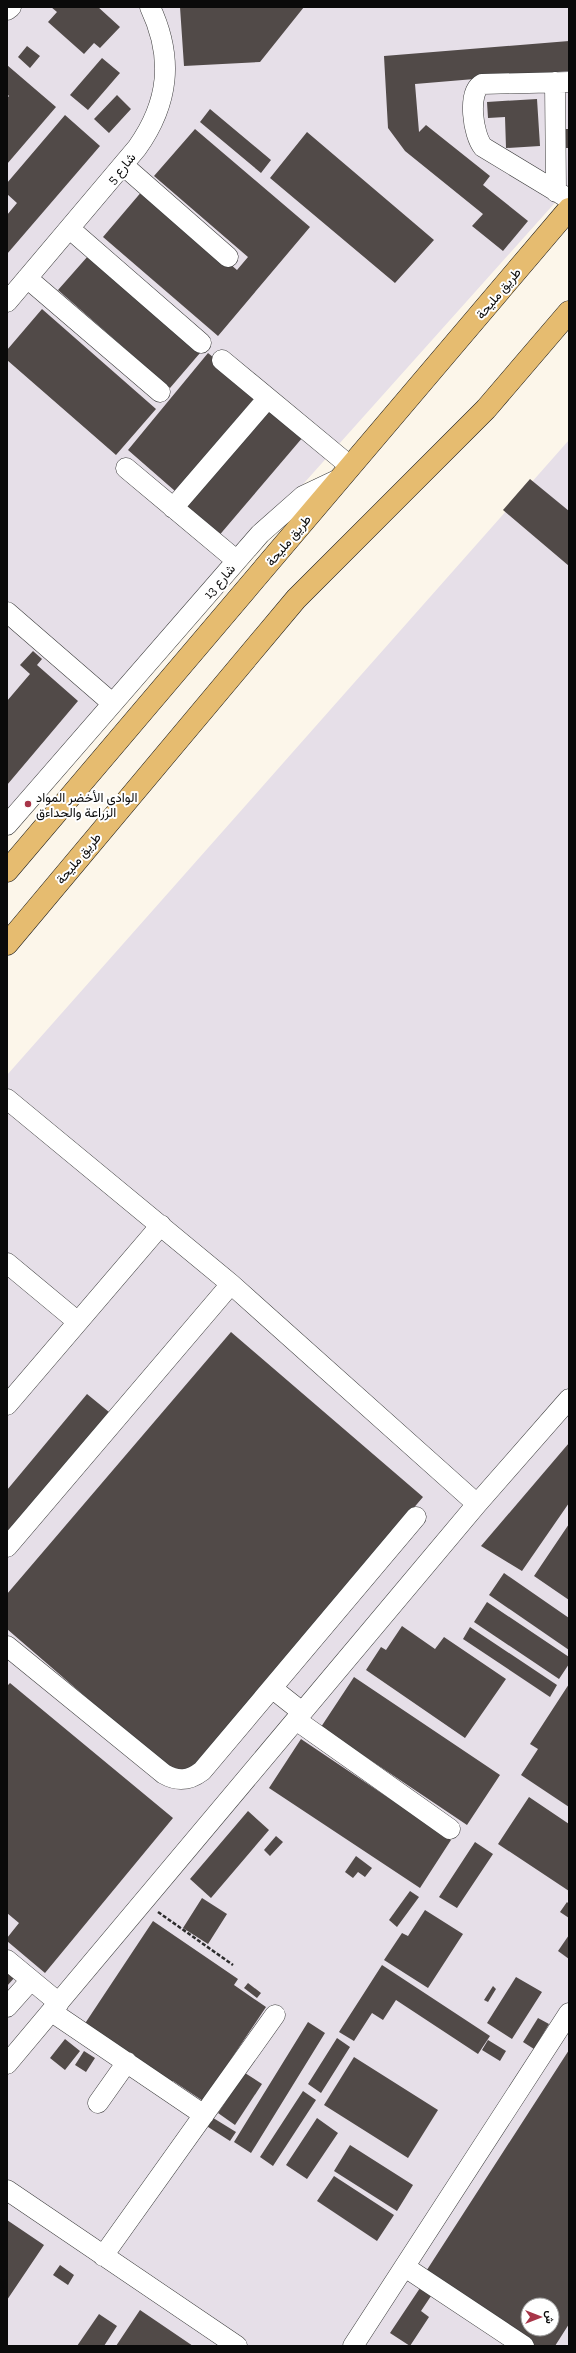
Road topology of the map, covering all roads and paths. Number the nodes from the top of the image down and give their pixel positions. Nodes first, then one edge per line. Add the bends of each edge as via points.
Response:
1 (11, 7) edge
2 (150, 7) edge
3 (7, 10) edge
4 (562, 82) edge
5 (124, 165) junction
6 (563, 195) edge
7 (569, 209) edge
8 (70, 229) junction
9 (228, 257) dead end
10 (27, 278) junction
11 (7, 302) edge
12 (569, 312) edge
13 (201, 344) dead end
14 (222, 360) dead end
15 (160, 392) dead end
16 (268, 398) junction
17 (126, 468) dead end
18 (346, 472) junction
19 (173, 508) junction
20 (236, 560) junction
21 (7, 612) edge
22 (112, 703) junction
23 (7, 825) edge
24 (7, 871) edge
25 (7, 944) edge
26 (7, 1099) edge
27 (161, 1225) junction
28 (10, 1270) edge
29 (231, 1284) junction
30 (78, 1322) junction
31 (569, 1399) edge
32 (7, 1405) edge
33 (477, 1504) junction
34 (416, 1517) dead end
35 (7, 1547) edge
36 (11, 1656) edge
37 (274, 1689) junction
38 (299, 1716) junction
39 (450, 1829) dead end
40 (143, 1902) junction
41 (7, 1960) edge
42 (233, 1965) dead end
43 (31, 1980) junction
44 (7, 2007) edge
45 (55, 2007) junction
46 (569, 2014) edge
47 (275, 2015) dead end
48 (127, 2062) junction
49 (7, 2064) edge
50 (98, 2103) dead end
51 (204, 2115) junction
52 (7, 2190) edge
53 (104, 2256) junction
54 (405, 2267) junction
55 (237, 2346) edge
56 (353, 2346) edge
57 (524, 2346) edge

1 - 3 street
2 - 5 street, شارع 5 via 159,27 164,48 164,91 150,131
4 - 6 street
4 - 6 street via 482,84 477,86 473,97 476,136 483,147
5 - 8 street, شارع 5
5 - 9 street
7 - 18 main road, طريق مليحة
8 - 10 street, شارع 5
8 - 13 street
10 - 11 street, شارع 5
10 - 15 street
12 - 25 main road, طريق مليحة via 486,408 296,599
14 - 16 street
16 - 18 street
16 - 19 street
17 - 19 street
18 - 20 street, شارع 13 via 287,508
18 - 24 main road, طريق مليحة
19 - 20 street
20 - 22 street, شارع 13
21 - 22 street
22 - 23 street, شارع 13
26 - 27 street
27 - 29 street
27 - 30 street
28 - 30 street
29 - 33 street
29 - 35 street
30 - 32 street
31 - 33 street
33 - 38 street
34 - 37 street
36 - 37 street via 173,1779 194,1778 202,1771
37 - 38 street
38 - 39 street
38 - 40 street
40 - 42 path
40 - 45 street
41 - 43 street
43 - 44 street
43 - 45 street
45 - 48 street
45 - 49 street
46 - 54 street
47 - 51 street
48 - 50 street
48 - 51 street
51 - 53 street
52 - 53 street
53 - 55 street
54 - 56 street
54 - 57 street

